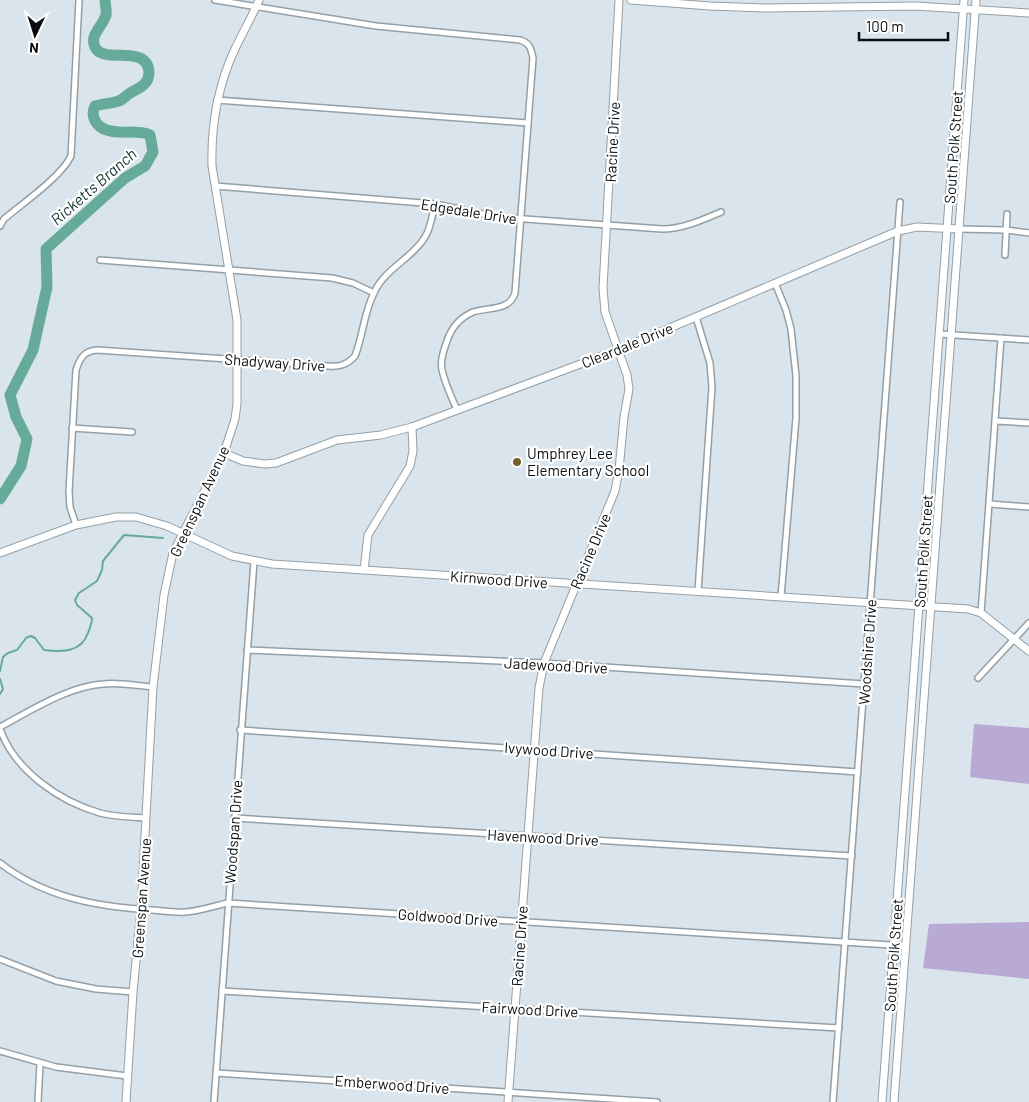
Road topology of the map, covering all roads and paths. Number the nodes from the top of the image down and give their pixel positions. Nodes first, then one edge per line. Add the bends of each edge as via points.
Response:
1 (79, 0) edge
2 (215, 0) edge
3 (620, 0) edge
4 (631, 0) edge
5 (964, 0) edge
6 (976, 0) edge
7 (258, 3) edge
8 (710, 3) edge
9 (847, 3) edge
10 (964, 8) junction
11 (976, 9) junction
12 (1029, 13) edge
13 (218, 100) junction
14 (528, 123) junction
15 (954, 137) junction
16 (966, 137) junction
17 (215, 186) junction
18 (900, 202) dead end
19 (435, 204) junction
20 (721, 212) dead end
21 (1007, 214) dead end
22 (522, 219) junction
23 (608, 224) junction
24 (0, 226) edge
25 (948, 228) junction
26 (959, 228) junction
27 (1006, 230) junction
28 (898, 231) junction
29 (1029, 233) edge
30 (1005, 255) dead end
31 (100, 260) dead end
32 (229, 270) junction
33 (775, 283) junction
34 (374, 293) junction
35 (696, 317) junction
36 (940, 334) junction
37 (951, 334) junction
38 (1001, 338) junction
39 (1029, 340) edge
40 (618, 350) junction
41 (238, 359) junction
42 (458, 410) junction
43 (996, 421) junction
44 (1029, 423) edge
45 (72, 428) junction
46 (412, 428) junction
47 (132, 432) dead end
48 (224, 452) junction
49 (990, 504) junction
50 (1029, 507) edge
51 (76, 525) junction
52 (183, 534) junction
53 (0, 552) edge
54 (254, 562) junction
55 (364, 570) junction
56 (576, 584) junction
57 (698, 591) junction
58 (781, 596) junction
59 (870, 602) junction
60 (919, 605) junction
61 (931, 606) junction
62 (981, 613) junction
63 (1029, 623) edge
64 (1014, 638) junction
65 (247, 650) junction
66 (1029, 651) edge
67 (544, 663) junction
68 (978, 678) dead end
69 (864, 684) junction
70 (153, 687) junction
71 (0, 728) edge
72 (240, 730) junction
73 (533, 749) junction
74 (908, 761) junction
75 (920, 762) junction
76 (858, 772) junction
77 (146, 818) junction
78 (234, 818) junction
79 (527, 836) junction
80 (852, 856) junction
81 (0, 863) edge
82 (228, 903) junction
83 (142, 909) junction
84 (521, 922) junction
85 (845, 942) junction
86 (894, 945) junction
87 (906, 946) junction
88 (0, 959) edge
89 (222, 991) junction
90 (133, 992) junction
91 (515, 1008) junction
92 (839, 1028) junction
93 (0, 1051) edge
94 (886, 1055) junction
95 (898, 1056) junction
96 (40, 1064) junction
97 (216, 1073) junction
98 (127, 1076) junction
99 (509, 1092) junction
100 (38, 1102) edge
101 (126, 1102) edge
102 (214, 1102) edge
103 (508, 1102) edge
104 (657, 1102) edge
105 (833, 1102) edge
106 (882, 1102) edge
107 (894, 1102) edge

1 - 24 street via 71,156 59,173 4,219
2 - 7 street
3 - 23 street, Racine Drive
4 - 8 street
5 - 10 street, South Polk Street
6 - 11 street, South Polk Street
7 - 13 street, Greenspan Avenue via 232,55
7 - 14 street via 376,26 520,40 528,44 533,58
8 - 9 street via 766,8
9 - 10 street
10 - 11 street
10 - 15 street, South Polk Street
11 - 12 street
11 - 16 street, South Polk Street
13 - 14 street
13 - 17 street, Greenspan Avenue via 212,150
14 - 22 street
15 - 16 street
15 - 25 street, South Polk Street
16 - 26 street, South Polk Street
17 - 19 street, Edgedale Drive
17 - 32 street, Greenspan Avenue
18 - 28 street, Woodshire Drive
19 - 22 street, Edgedale Drive
19 - 34 street, Shadyway Drive via 426,236 383,278
20 - 23 street, Edgedale Drive via 670,229
21 - 27 street
22 - 23 street, Edgedale Drive
22 - 42 street via 514,299 508,304 464,317 451,331 444,350 442,372
23 - 40 street, Racine Drive via 603,300
25 - 26 street, Cleardale Drive
25 - 28 street, Cleardale Drive via 917,227
25 - 36 street, South Polk Street
26 - 27 street, Cleardale Drive
26 - 37 street, South Polk Street
27 - 29 street, Cleardale Drive
27 - 30 street
28 - 33 street, Cleardale Drive
28 - 59 street, Woodshire Drive
31 - 32 street
32 - 34 street via 343,279
32 - 41 street, Greenspan Avenue via 238,326
33 - 35 street, Cleardale Drive
33 - 58 street via 791,328 796,376 796,418
34 - 41 street, Shadyway Drive via 358,348 350,362 334,366
35 - 40 street, Cleardale Drive
35 - 57 street via 710,363 712,387
36 - 37 street
36 - 60 street, South Polk Street
37 - 38 street
37 - 61 street, South Polk Street
38 - 39 street
38 - 43 street
40 - 42 street, Cleardale Drive
40 - 56 street, Racine Drive via 629,389 618,481
41 - 45 street, Shadyway Drive via 97,350 86,352 76,370
41 - 48 street, Greenspan Avenue via 235,419
42 - 46 street, Cleardale Drive
43 - 44 street
43 - 49 street
45 - 47 street
45 - 51 street via 69,491
46 - 48 street, Cleardale Drive via 337,440 276,463 243,461
46 - 55 street via 410,466 368,535
48 - 52 street, Greenspan Avenue
49 - 50 street
49 - 62 street
51 - 52 street, Kirnwood Drive via 116,517 136,517
51 - 53 street, Kirnwood Drive
52 - 54 street, Kirnwood Drive via 220,552
52 - 70 street, Greenspan Avenue via 170,565
54 - 55 street, Kirnwood Drive
54 - 65 street, Woodspan Drive
55 - 56 street, Kirnwood Drive
56 - 57 street, Kirnwood Drive
56 - 67 street, Racine Drive
57 - 58 street, Kirnwood Drive
58 - 59 street, Kirnwood Drive
59 - 60 street, Kirnwood Drive
59 - 69 street, Woodshire Drive
60 - 61 street, Kirnwood Drive
60 - 74 street, South Polk Street
61 - 62 street, Kirnwood Drive
61 - 75 street, South Polk Street
62 - 64 street, Kirnwood Drive
63 - 64 street
64 - 66 street, Kirnwood Drive
64 - 68 street
65 - 67 street, Jadewood Drive
65 - 72 street, Woodspan Drive
67 - 69 street, Jadewood Drive
67 - 73 street, Racine Drive via 536,704
69 - 76 street, Woodshire Drive
70 - 71 street via 88,686 65,694
70 - 77 street, Greenspan Avenue
71 - 77 street via 7,744 26,769 58,795 101,813
72 - 73 street, Ivywood Drive
72 - 78 street, Woodspan Drive
73 - 76 street, Ivywood Drive
73 - 79 street, Racine Drive
74 - 75 street
74 - 86 street, South Polk Street
75 - 87 street, South Polk Street
76 - 80 street, Woodshire Drive
77 - 83 street, Greenspan Avenue
78 - 79 street, Havenwood Drive
78 - 82 street, Woodspan Drive
79 - 80 street, Havenwood Drive
79 - 84 street, Racine Drive
80 - 85 street, Woodshire Drive
81 - 83 street, Goldwood Drive via 27,881 60,895 108,907
82 - 83 street, Goldwood Drive via 186,912
82 - 84 street, Goldwood Drive
82 - 89 street, Woodspan Drive
83 - 90 street, Greenspan Avenue
84 - 85 street, Goldwood Drive
84 - 91 street, Racine Drive
85 - 86 street, Goldwood Drive
85 - 92 street, Woodshire Drive
86 - 87 street, Goldwood Drive
86 - 94 street, South Polk Street
87 - 95 street, South Polk Street
88 - 90 street via 69,984
89 - 91 street, Fairwood Drive
89 - 97 street, Woodspan Drive
90 - 98 street, Greenspan Avenue
91 - 92 street, Fairwood Drive
91 - 99 street, Racine Drive
92 - 105 street, Woodshire Drive
93 - 96 street
94 - 95 street
94 - 106 street, South Polk Street
95 - 107 street, South Polk Street
96 - 98 street
96 - 100 street
97 - 99 street, Emberwood Drive
97 - 102 street, Woodspan Drive
98 - 101 street, Greenspan Avenue
99 - 103 street, Racine Drive
99 - 104 street, Emberwood Drive

